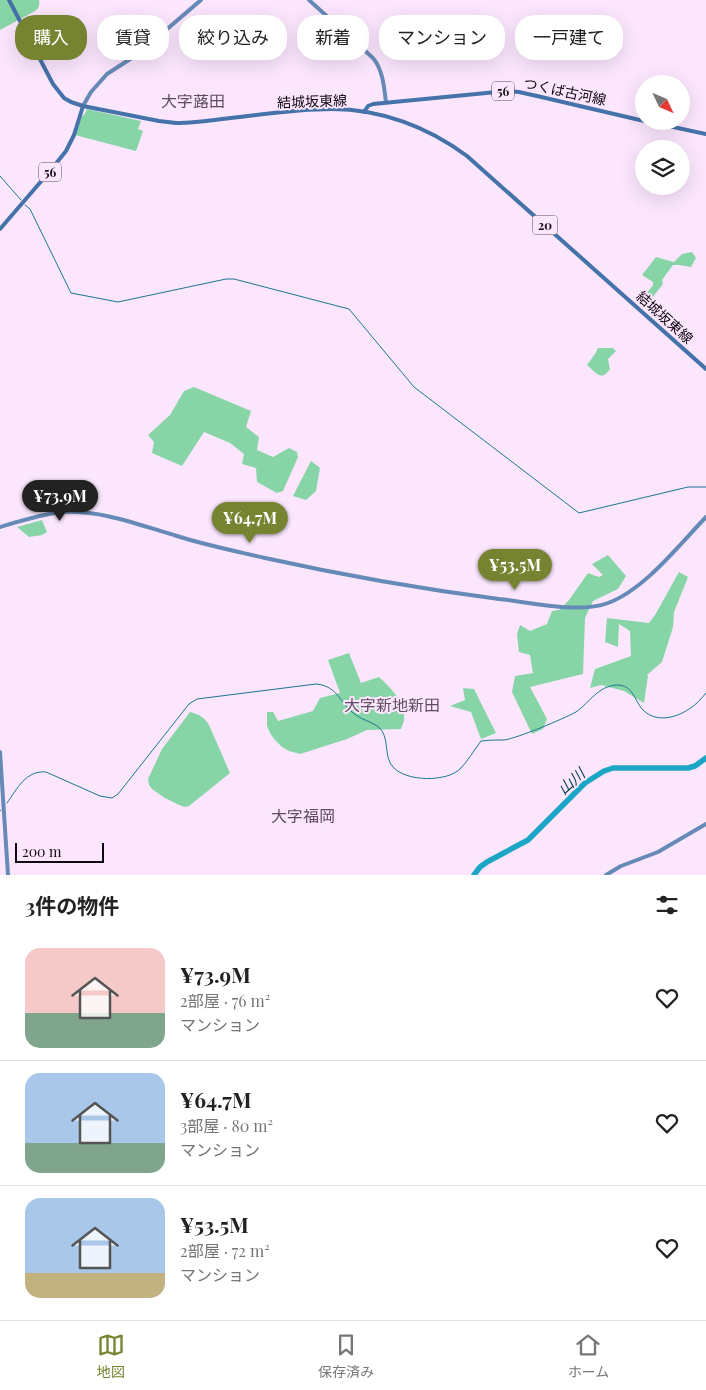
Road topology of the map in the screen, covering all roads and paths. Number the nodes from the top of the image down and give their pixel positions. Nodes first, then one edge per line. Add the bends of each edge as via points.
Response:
1 (9, 0) edge
2 (201, 0) edge
3 (309, 0) edge
4 (386, 102) junction
5 (84, 106) junction
6 (364, 112) junction
7 (635, 119) edge
8 (687, 130) edge
9 (706, 134) edge
10 (0, 229) edge
11 (706, 369) edge
12 (706, 516) edge
13 (0, 526) edge
14 (0, 752) edge
15 (706, 824) edge
16 (8, 875) edge
17 (606, 875) edge

1 - 5 main road, 結城坂東線 / 20 via 56,89 66,100
2 - 5 street via 138,54 107,74
3 - 4 street via 378,63
4 - 6 main road, つくば古河線 / 56 via 370,105
4 - 7 main road, つくば古河線 / 56 via 519,92
5 - 6 main road, 結城坂東線 / 20 via 176,123 316,109
5 - 10 main road, 56 via 66,151
6 - 11 main road, 結城坂東線 / 20 via 416,126 467,156
8 - 9 main road, つくば古河線 / 56
12 - 13 street via 636,588 594,607 564,607 480,596 314,568 95,514 61,512
14 - 16 street
15 - 17 street via 658,852

